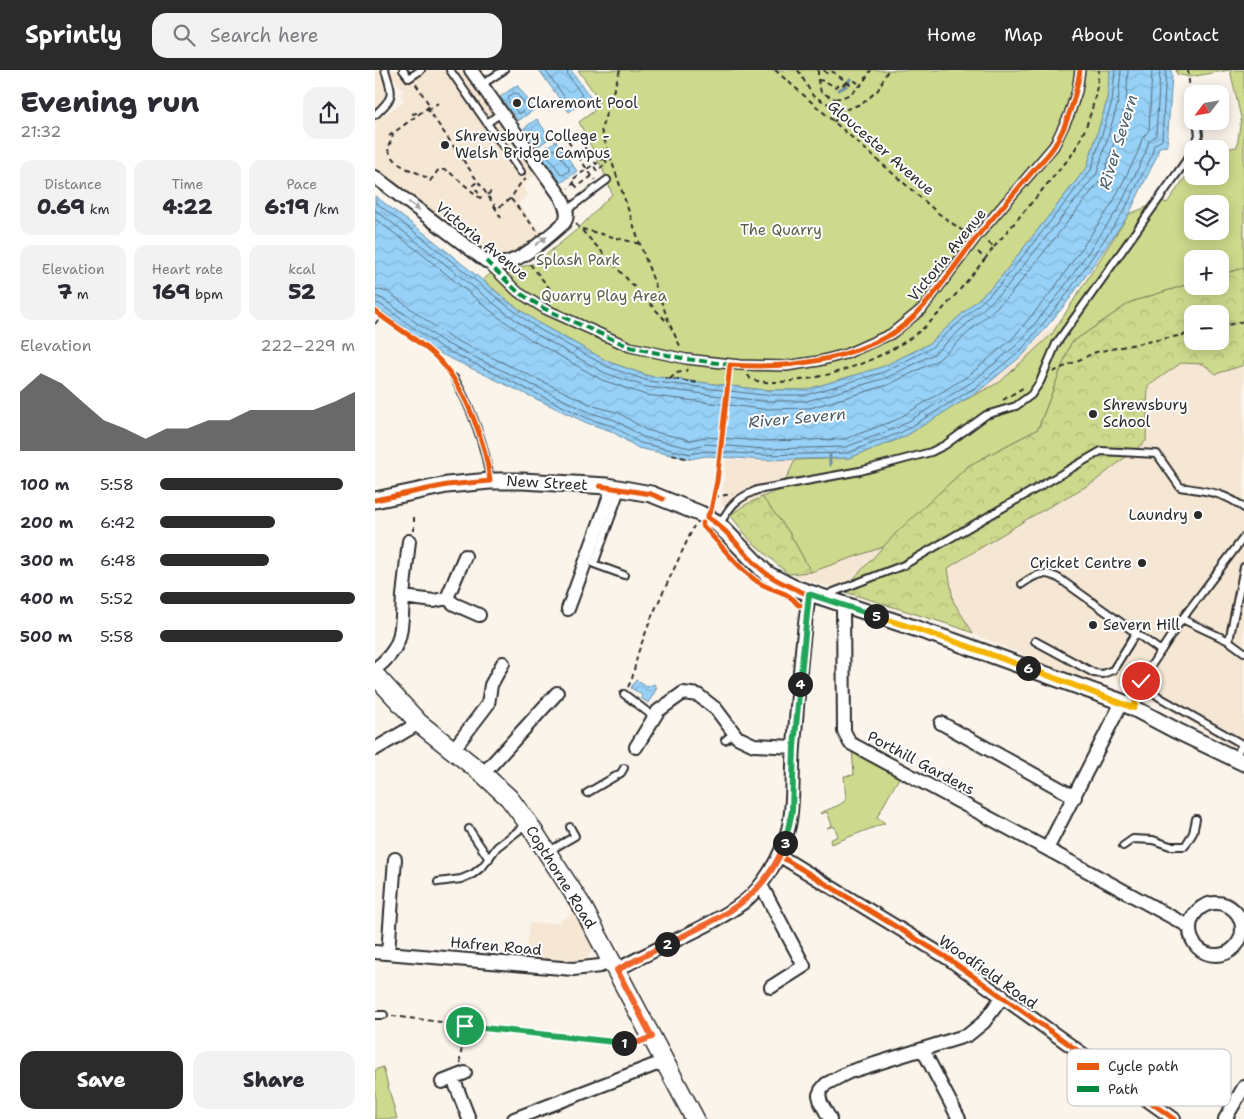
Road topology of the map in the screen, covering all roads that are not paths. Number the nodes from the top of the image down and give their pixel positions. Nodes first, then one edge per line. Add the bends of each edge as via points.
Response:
1 (385, 70) edge
2 (403, 70) edge
3 (421, 70) edge
4 (450, 70) edge
5 (471, 70) edge
6 (503, 70) edge
7 (1080, 70) edge
8 (481, 85) junction
9 (501, 113) junction
10 (375, 115) edge
11 (487, 122) junction
12 (1184, 163) edge
13 (521, 172) road end
14 (375, 177) edge
15 (607, 180) dead end
16 (567, 214) junction
17 (486, 261) junction
18 (454, 378) dead end
19 (490, 480) junction
20 (611, 487) junction
21 (375, 500) edge
22 (1244, 508) edge
23 (719, 525) junction
24 (1244, 537) edge
25 (409, 541) dead end
26 (465, 556) dead end
27 (1244, 567) edge
28 (624, 575) dead end
29 (1022, 584) dead end
30 (809, 594) junction
31 (403, 597) junction
32 (447, 598) junction
33 (827, 600) junction
34 (843, 605) junction
35 (568, 608) dead end
36 (479, 616) dead end
37 (1182, 619) junction
38 (1136, 633) junction
39 (1229, 641) junction
40 (1035, 642) dead end
41 (1161, 651) junction
42 (1244, 652) edge
43 (503, 663) dead end
44 (375, 669) edge
45 (1141, 681) junction
46 (380, 684) edge
47 (557, 693) dead end
48 (624, 694) road end
49 (1128, 705) junction
50 (654, 717) junction
51 (419, 723) junction
52 (941, 723) dead end
53 (794, 747) junction
54 (635, 748) dead end
55 (375, 749) edge
56 (453, 750) junction
57 (1240, 761) edge
58 (624, 768) dead end
59 (483, 774) junction
60 (587, 793) dead end
61 (1075, 797) junction
62 (1196, 819) dead end
63 (528, 823) junction
64 (570, 827) dead end
65 (469, 829) dead end
66 (1123, 846) dead end
67 (1047, 849) junction
68 (548, 851) junction
69 (780, 856) junction
70 (489, 860) junction
71 (390, 865) dead end
72 (438, 882) dead end
73 (761, 885) junction
74 (1190, 927) junction
75 (375, 952) edge
76 (388, 953) junction
77 (614, 965) junction
78 (771, 987) dead end
79 (1003, 996) junction
80 (375, 1015) edge
81 (384, 1015) road end
82 (1077, 1049) edge
83 (923, 1050) junction
84 (665, 1061) junction
85 (453, 1078) road end
86 (1244, 1087) edge
87 (1156, 1106) edge
88 (469, 1119) edge
89 (514, 1119) edge
90 (695, 1119) edge
91 (830, 1119) edge
92 (959, 1119) edge
93 (1174, 1119) edge
94 (1225, 1119) edge

1 - 10 lane via 392,96
2 - 3 lane via 409,78
4 - 11 lane
5 - 8 street
6 - 8 lane
7 - 17 street, Victoria Avenue via 1069,115 1054,146 922,309 891,334 846,354 786,366 740,366 630,347 550,312 518,292
8 - 9 street
9 - 11 lane
9 - 16 street via 561,198
11 - 13 lane
12 - 23 lane via 1056,344 1031,395 1016,406 986,415 931,452 860,471 757,490 741,497 727,510
14 -> 17 street, Victoria Avenue
15 - 16 lane
17 -> 16 street via 505,263 523,255 564,224
18 - 19 lane via 479,434
19 - 20 street, New Street
19 - 21 street, New Street
20 - 23 street, New Street via 651,494 701,514
20 - 28 lane via 594,564
20 - 35 street
22 - 33 lane via 1233,499 1212,492 1180,487 1157,454 1101,451 905,565 831,593
23 - 30 street, New Street via 767,574
24 - 37 lane
25 - 31 street
26 - 32 street
27 - 39 lane
29 - 38 lane via 1033,576 1050,574
30 - 33 street, New Street
30 - 53 street, Hafren Road
31 - 32 street via 434,601
31 - 44 street via 401,634 395,648
32 - 36 street
33 - 34 street, New Street
34 - 49 street, New Street
34 - 67 street, Porthill Gardens via 844,731 850,743
37 - 39 lane
37 - 41 lane
38 - 40 lane via 1113,670 1103,674 1094,673
38 - 41 lane
39 - 42 lane
41 - 45 lane
43 - 56 street via 491,685 488,704
45 - 49 lane
45 - 57 lane via 1159,697 1242,744
46 - 51 main road, Copthorne Road
47 - 59 street
48 - 50 lane
49 - 57 street, New Street
49 - 61 street
50 - 53 street via 669,701 683,693 698,695 716,709 729,736 754,744
50 - 54 street
51 - 55 street
51 - 56 main road, Copthorne Road
52 - 61 street
53 - 69 street, Hafren Road via 792,811
56 - 59 main road, Copthorne Road
58 - 60 lane
59 - 63 main road, Copthorne Road via 509,798
61 - 67 street
62 - 66 lane via 1193,833 1185,846 1133,839
63 - 68 main road, Copthorne Road
63 - 70 lane via 497,847
64 - 68 lane via 575,836
65 - 70 lane
67 - 74 street, Porthill Gardens
68 - 77 main road, Copthorne Road
69 - 73 street, Hafren Road
69 - 79 street, Woodfield Road via 949,959
70 - 72 lane via 467,877
71 - 76 street
73 - 77 street, Hafren Road via 745,902 718,918
73 - 78 street via 805,966
74 - 74 street via 1197,910 1219,903 1236,912 1241,934 1239,941 1227,952 1208,953 1192,940
75 - 76 street, Hafren Road
76 - 77 street, Hafren Road via 573,969
77 - 84 main road, Copthorne Road
79 - 82 street, Woodfield Road
79 - 83 street via 968,1035
80 - 81 lane
83 - 91 street via 849,1072 826,1084 819,1095
83 - 92 street
84 - 89 street
84 - 90 main road, Copthorne Road
85 - 88 street
86 - 94 street
87 - 93 street, Woodfield Road

